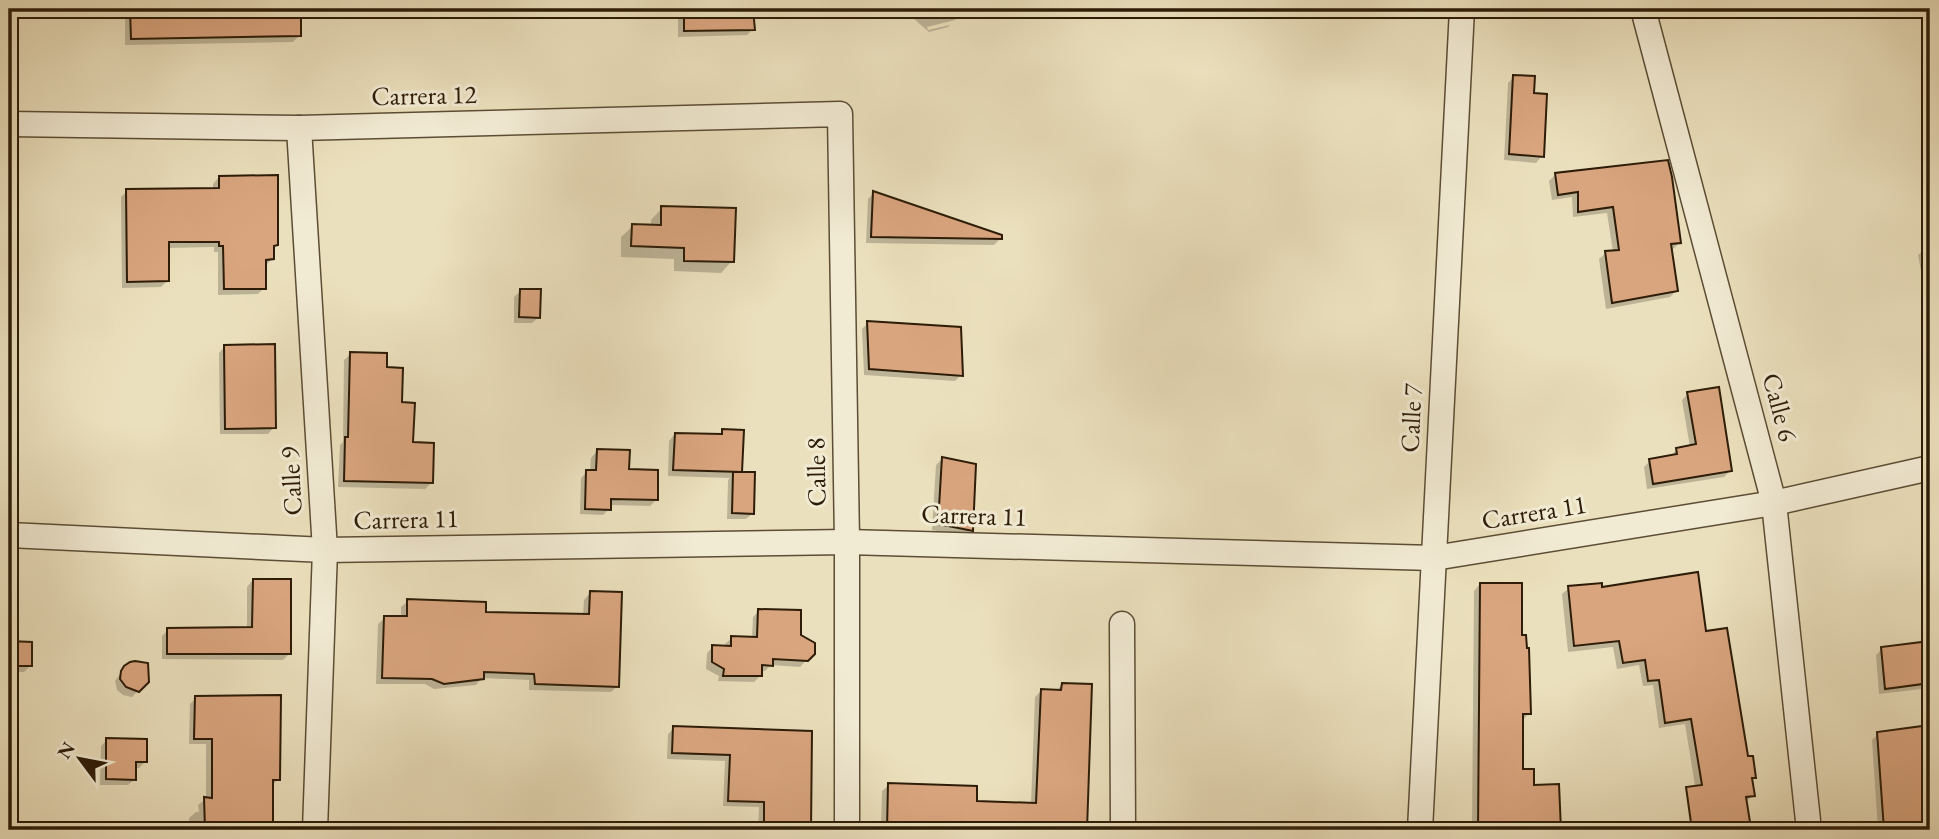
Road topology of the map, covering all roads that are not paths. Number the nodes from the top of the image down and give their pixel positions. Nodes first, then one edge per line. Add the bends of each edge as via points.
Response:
1 (1462, 9) edge
2 (1643, 9) edge
3 (840, 114) joint
4 (9, 124) edge
5 (299, 128) junction
6 (1930, 468) edge
7 (1774, 503) junction
8 (9, 535) edge
9 (847, 542) junction
10 (325, 550) junction
11 (1434, 558) junction
12 (1122, 624) dead end
13 (315, 830) edge
14 (846, 830) edge
15 (1124, 830) edge
16 (1420, 830) edge
17 (1809, 830) edge

1 - 11 street, Calle 7
2 - 7 street, Calle 6
3 - 5 street, Carrera 12
3 - 9 street, Calle 8
4 - 5 street, Carrera 12
5 - 10 street, Calle 9
6 - 7 street, Carrera 11
7 - 11 street, Carrera 11
7 - 17 street, Calle 6
8 - 10 street, Carrera 11
9 - 10 street, Carrera 11
9 - 11 street, Carrera 11
9 - 14 street, Calle 8
10 - 13 street, Calle 9
11 - 16 street, Calle 7
12 - 15 street

